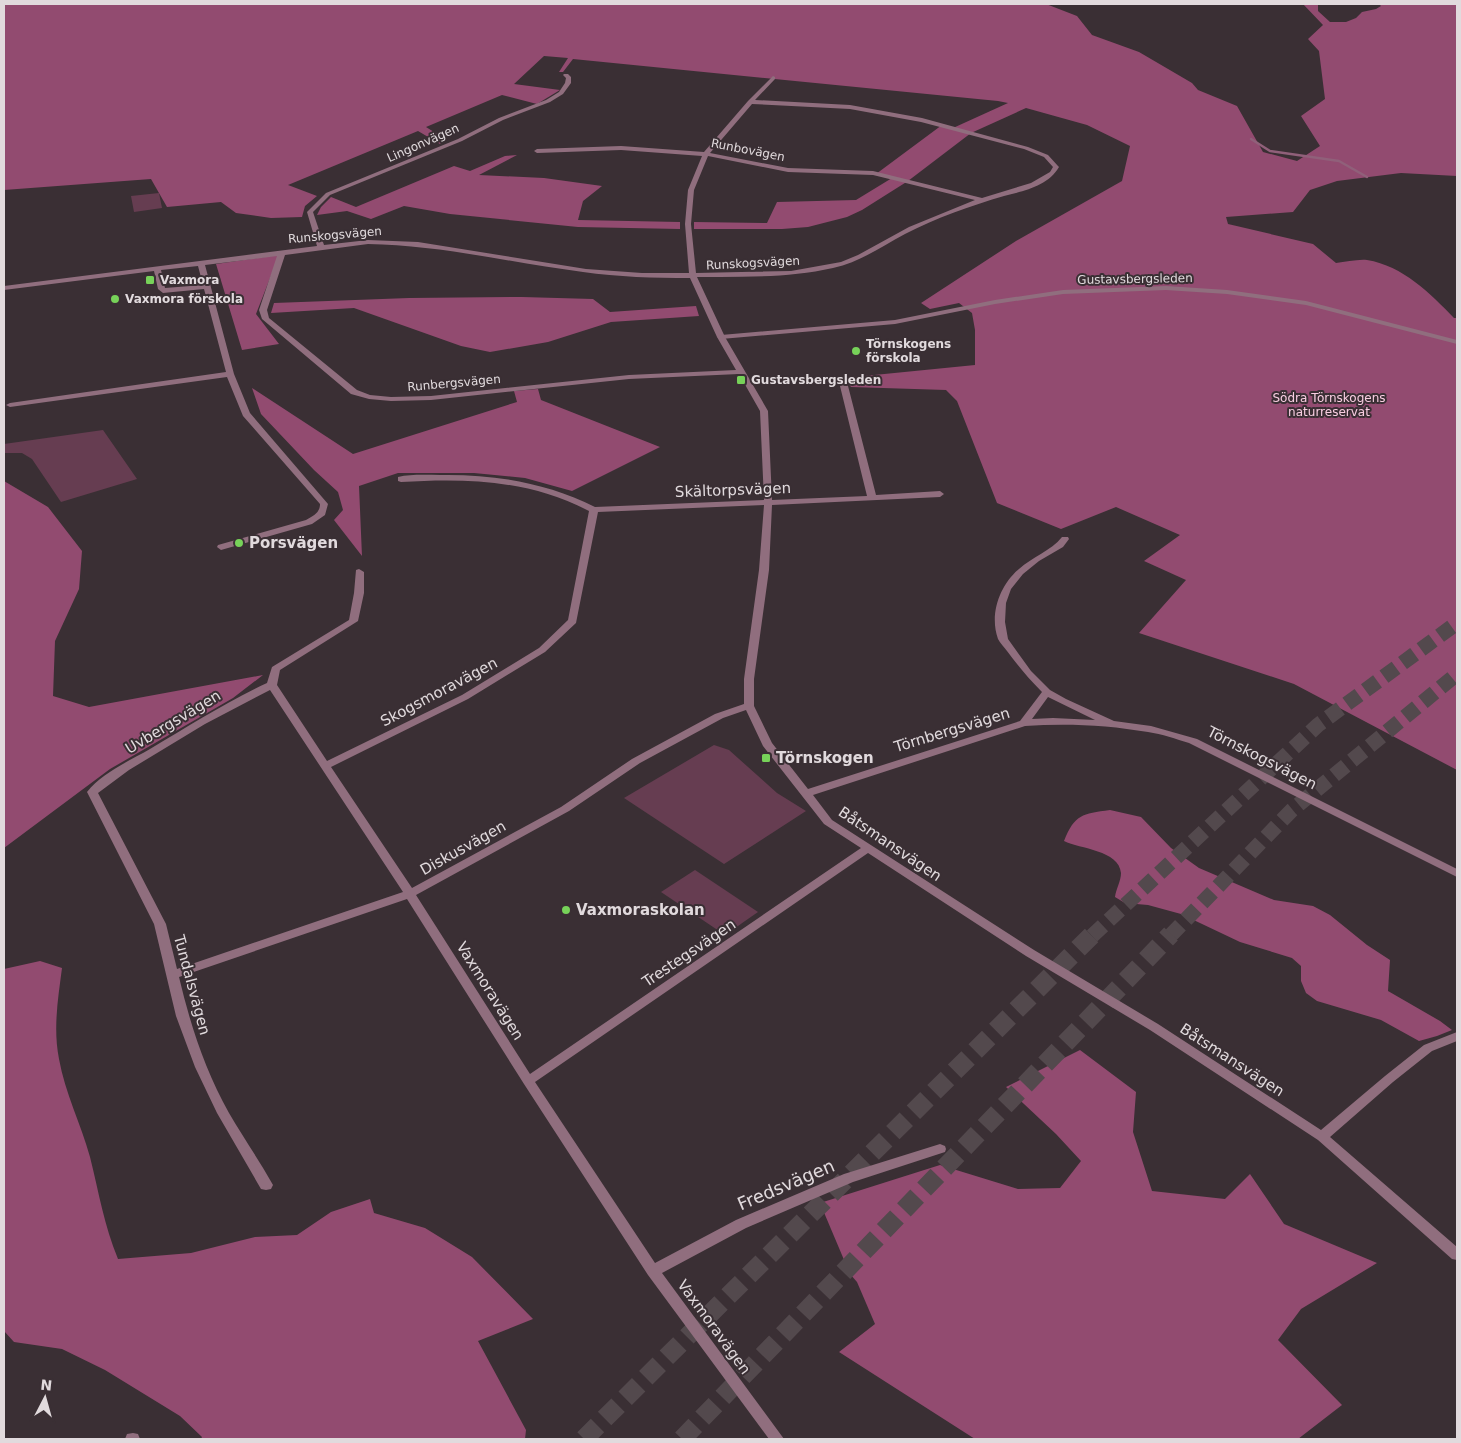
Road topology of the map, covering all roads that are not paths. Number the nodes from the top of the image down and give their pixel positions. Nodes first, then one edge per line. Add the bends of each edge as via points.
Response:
1 (566, 75) dead end
2 (773, 78) dead end
3 (750, 102) junction
4 (537, 151) dead end
5 (706, 154) junction
6 (982, 200) junction
7 (321, 247) junction
8 (282, 252) junction
9 (201, 263) junction
10 (157, 268) junction
11 (693, 277) junction
12 (207, 287) junction
13 (4, 288) edge
14 (721, 338) junction
15 (1457, 342) edge
16 (741, 372) junction
17 (230, 374) junction
18 (843, 382) dead end
19 (10, 405) dead end
20 (401, 480) dead end
21 (940, 494) dead end
22 (872, 498) junction
23 (768, 502) junction
24 (594, 510) junction
25 (1065, 539) dead end
26 (221, 547) dead end
27 (358, 572) dead end
28 (272, 685) junction
29 (1047, 692) junction
30 (748, 706) junction
31 (1024, 723) junction
32 (1112, 724) junction
33 (325, 766) junction
34 (92, 792) joint
35 (805, 794) junction
36 (867, 849) junction
37 (1457, 873) edge
38 (410, 894) junction
39 (172, 975) junction
40 (1457, 1036) edge
41 (528, 1081) junction
42 (1322, 1137) junction
43 (940, 1148) dead end
44 (266, 1185) dead end
45 (1457, 1254) edge
46 (653, 1271) junction
47 (777, 1439) edge

1 - 7 street, Lingonvägen via 568,83 561,94 548,101 328,194 310,212
2 - 3 street, Båtsmansvägen
3 - 5 street, Båtsmansvägen
3 - 6 street, Runskogsvägen via 841,106 922,120 1026,148 1055,163 1055,171 1046,179
4 - 5 street, Runbovägen via 621,148
5 - 6 street, Runbovägen via 788,170 873,173
5 - 11 street, Båtsmansvägen via 691,190 688,224
6 - 11 street, Runskogsvägen via 912,228 837,266 764,275
7 - 8 street, Runskogsvägen
7 - 11 street, Runskogsvägen via 368,242 421,244 595,272
8 - 9 street, Runskogsvägen
8 - 16 street, Runbergsvägen via 264,310 266,319 354,392 369,397 431,398 629,377
9 - 10 street
9 - 12 street
10 - 12 street via 162,289 166,291
10 - 13 street
11 - 14 street, Båtsmansvägen
12 - 17 street
14 - 15 street, Gustavsbergsleden via 895,322 1063,292 1149,288 1227,292 1306,303
14 - 16 street, Båtsmansvägen
16 - 23 street, Båtsmansvägen via 764,411
17 - 19 street
17 - 26 street via 246,414 324,504 324,510 321,516 309,522
18 - 22 street
20 - 24 street via 432,477 532,485 575,498
21 - 22 street, Skältorpsvägen
22 - 23 street, Skältorpsvägen
23 - 24 street, Skältorpsvägen
23 - 30 street, Båtsmansvägen via 764,570
24 - 33 street, Skogsmoravägen via 574,621 542,650 465,697
25 - 29 street, Törnskogsvägen via 1020,572 1001,602 1003,639
27 - 28 street via 359,592 354,621 275,669
28 - 33 street, Vaxmoravägen
28 - 34 street, Uvbergsvägen via 190,729 106,779
29 - 31 street
29 - 32 street, Törnskogsvägen
30 - 35 street, Båtsmansvägen via 767,744
30 - 38 street, Diskusvägen via 719,716 636,761 565,809
31 - 32 street, Törnbergsvägen
31 - 35 street, Törnbergsvägen
32 - 37 street, Törnskogsvägen via 1158,730 1193,741
33 - 38 street, Vaxmoravägen
34 - 39 street, Tundalsvägen via 160,924
35 - 36 street, Båtsmansvägen via 828,822
36 - 41 street, Trestegsvägen
36 - 42 street, Båtsmansvägen via 1154,1027
38 - 39 street, Diskusvägen
38 - 41 street, Vaxmoravägen
39 - 44 street, Tundalsvägen via 182,1016 201,1067 223,1113
40 - 42 street via 1428,1048
41 - 46 street, Vaxmoravägen
42 - 45 street, Båtsmansvägen
43 - 46 street, Fredsvägen via 840,1182 741,1224
46 - 47 street, Vaxmoravägen

